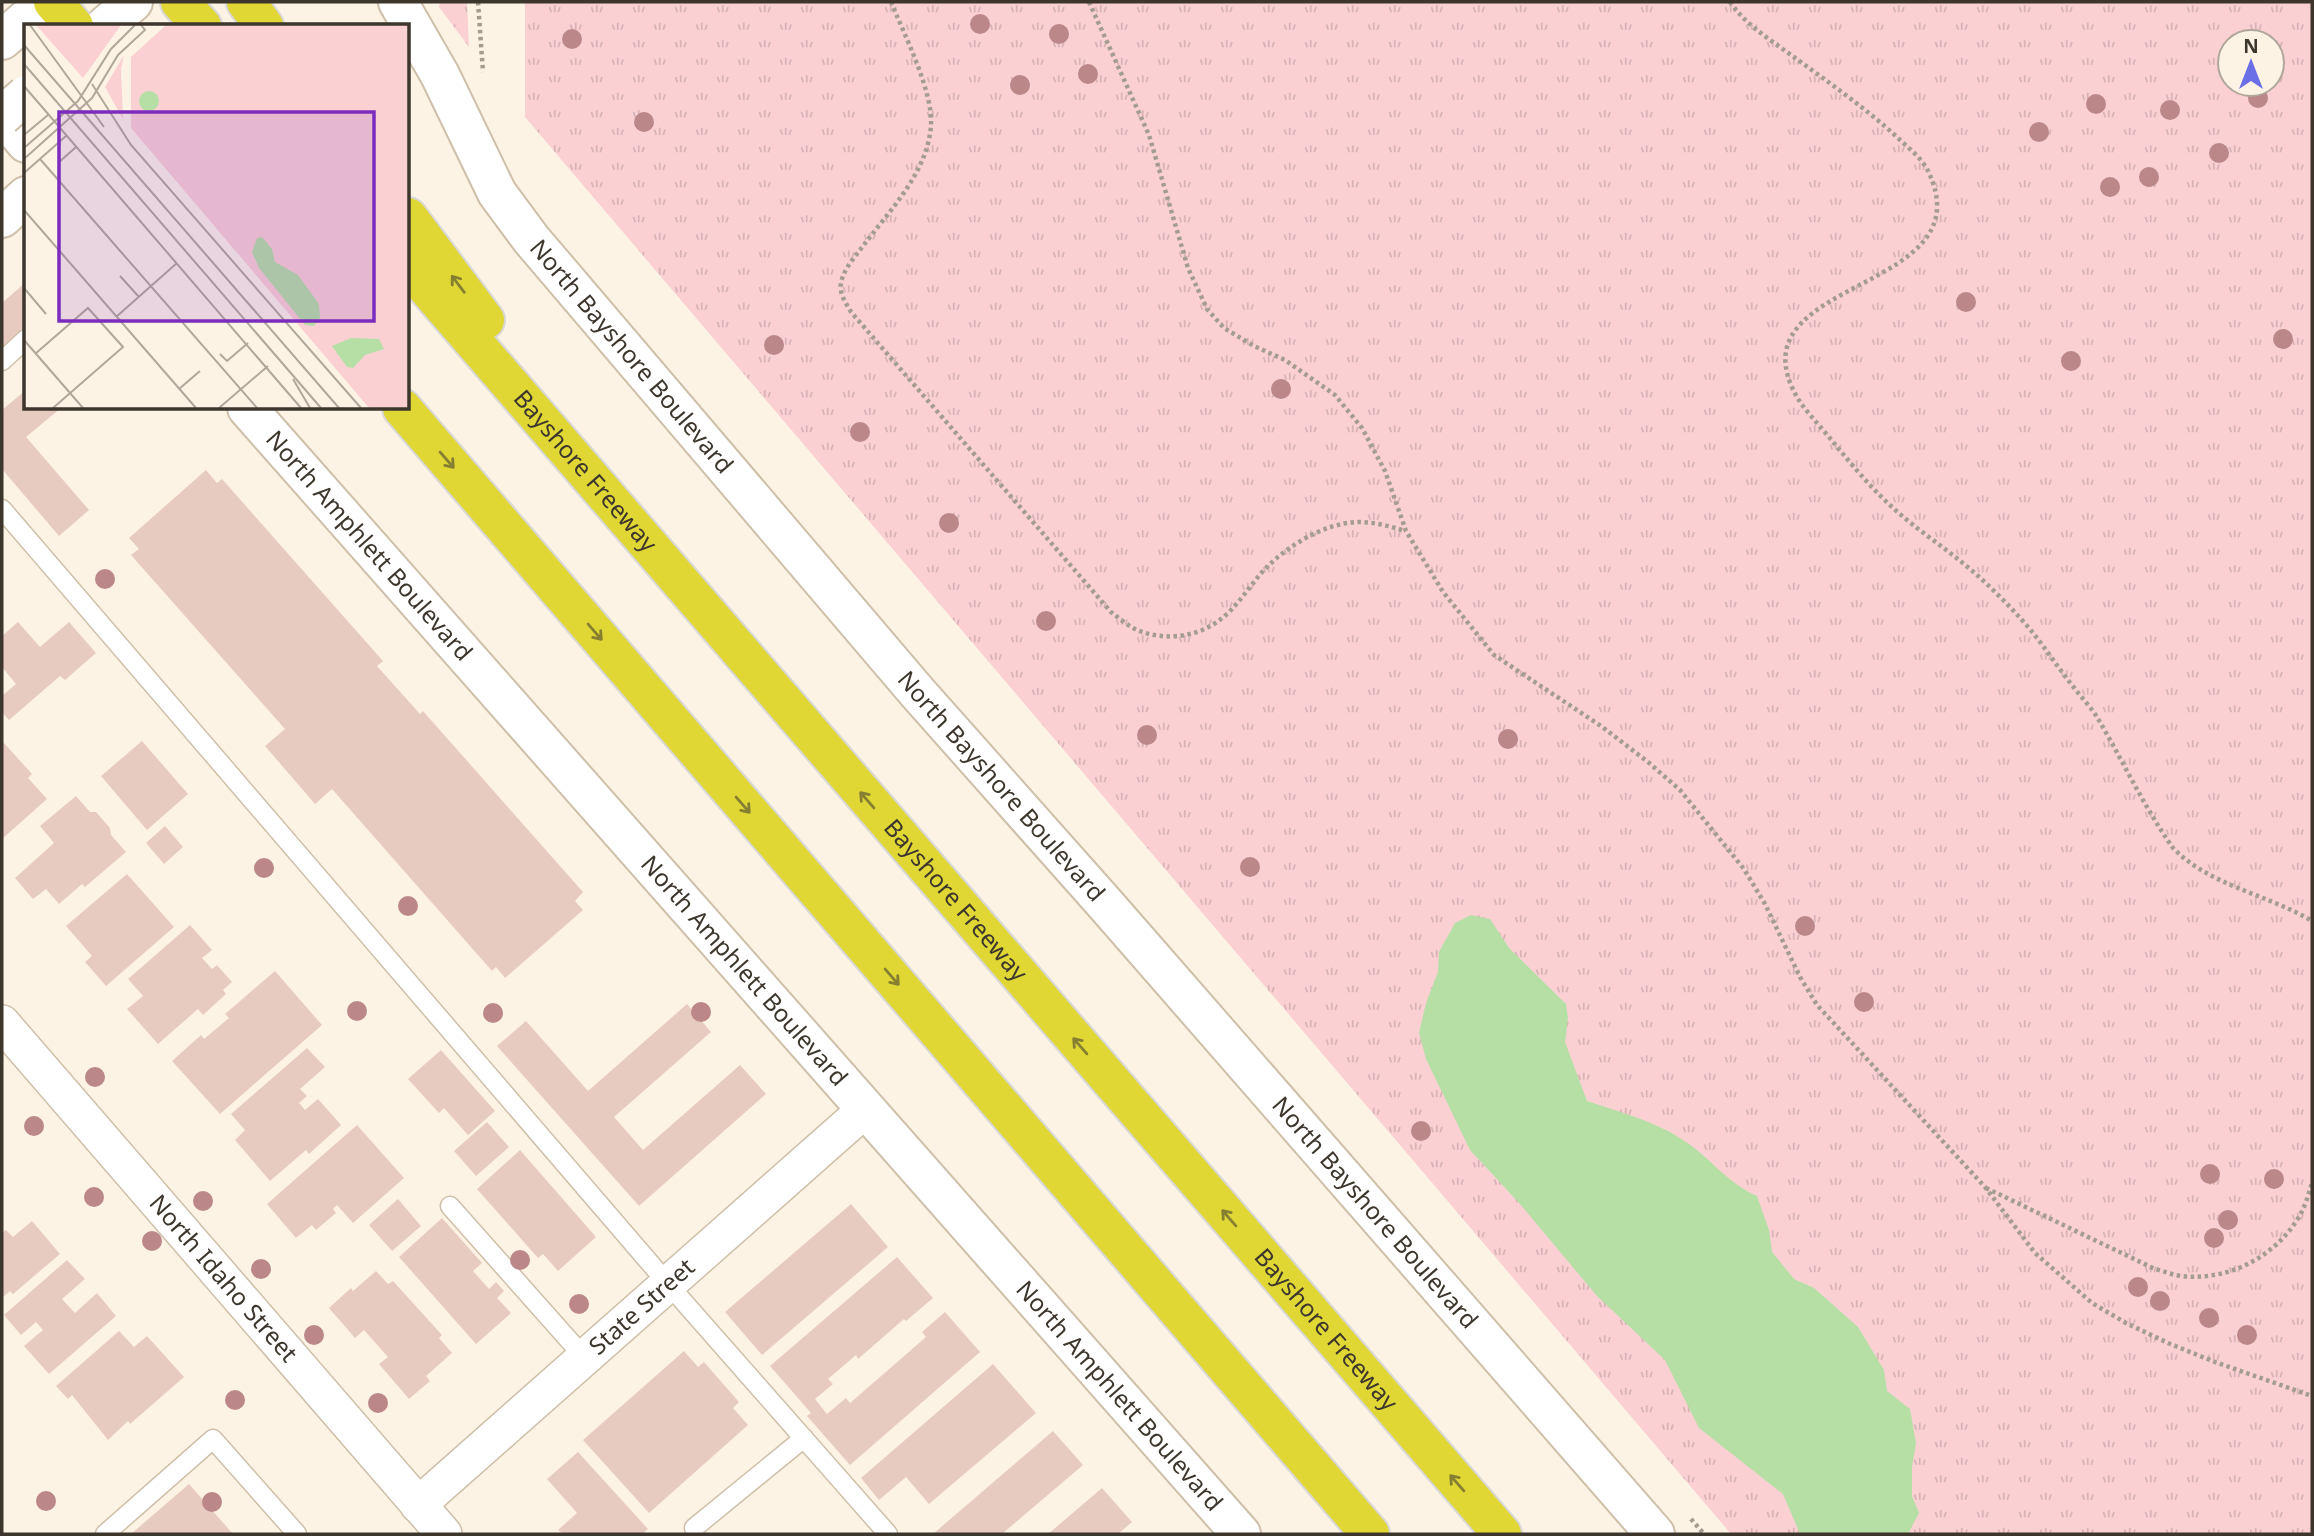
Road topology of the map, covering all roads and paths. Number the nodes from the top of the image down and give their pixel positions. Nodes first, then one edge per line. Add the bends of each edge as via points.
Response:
1 (47, 2) edge
2 (53, 2) edge
3 (133, 2) edge
4 (180, 2) edge
5 (246, 2) edge
6 (398, 2) edge
7 (891, 2) edge
8 (1089, 2) edge
9 (1730, 2) edge
10 (72, 24) edge
11 (107, 24) edge
12 (200, 24) edge
13 (262, 24) edge
14 (2, 40) edge
15 (24, 97) edge
16 (2, 116) edge
17 (24, 142) edge
18 (24, 198) edge
19 (2, 218) edge
20 (410, 220) edge
21 (410, 268) edge
22 (24, 341) edge
23 (2, 361) edge
24 (249, 410) edge
25 (404, 410) edge
26 (2, 509) edge
27 (1406, 531) junction
28 (705, 612) junction
29 (2312, 921) edge
30 (2, 1023) edge
31 (867, 1108) junction
32 (2312, 1183) edge
33 (1985, 1188) junction
34 (450, 1206) dead end
35 (668, 1284) junction
36 (584, 1357) junction
37 (2312, 1396) edge
38 (804, 1438) junction
39 (418, 1504) junction
40 (694, 1528) dead end
41 (105, 1534) edge
42 (297, 1534) edge
43 (444, 1534) edge
44 (888, 1534) edge
45 (1241, 1534) edge
46 (1370, 1534) edge
47 (1502, 1534) edge
48 (1655, 1534) edge

1 - 14 street
2 - 10 highway
3 - 11 street
4 - 12 highway
5 - 13 highway
6 - 48 street, North Bayshore Boulevard via 440,75 497,193 531,239 917,692
7 - 27 path via 921,78 931,124 919,167 847,267 841,295 1111,612 1135,629 1159,637 1189,636 1229,612 1265,568 1321,530 1356,522
8 - 27 path via 1149,135 1188,268 1207,309 1224,328 1285,360 1335,396 1363,428
9 - 29 path via 1754,27 1886,127 1927,169 1937,197 1928,238 1915,250 1798,325 1785,354 1791,388 1891,507 1966,565 2024,622 2095,714 2172,848 2223,882
15 - 16 street, bridge
16 - 17 street
18 - 19 street
28 -> 20 highway
21 - 28 highway, Bayshore Freeway
22 - 23 lane
24 - 31 street, North Amphlett Boulevard
25 -> 46 highway
26 - 35 lane
27 - 33 path via 1443,592 1494,655 1601,726 1680,790 1744,869 1816,1005
47 -> 28 highway, Bayshore Freeway
30 - 39 street, North Idaho Street
31 - 35 street, State Street
31 - 45 street, North Amphlett Boulevard
32 - 33 path via 2295,1223 2265,1255 2223,1275 2203,1278 2155,1269
33 - 37 path via 2035,1253 2092,1303 2168,1343
34 - 36 lane
35 - 36 street, State Street
35 - 38 lane
36 - 39 street, State Street
38 - 40 lane
38 - 44 lane
39 - 43 street, North Idaho Street
41 - 42 lane via 214,1439

